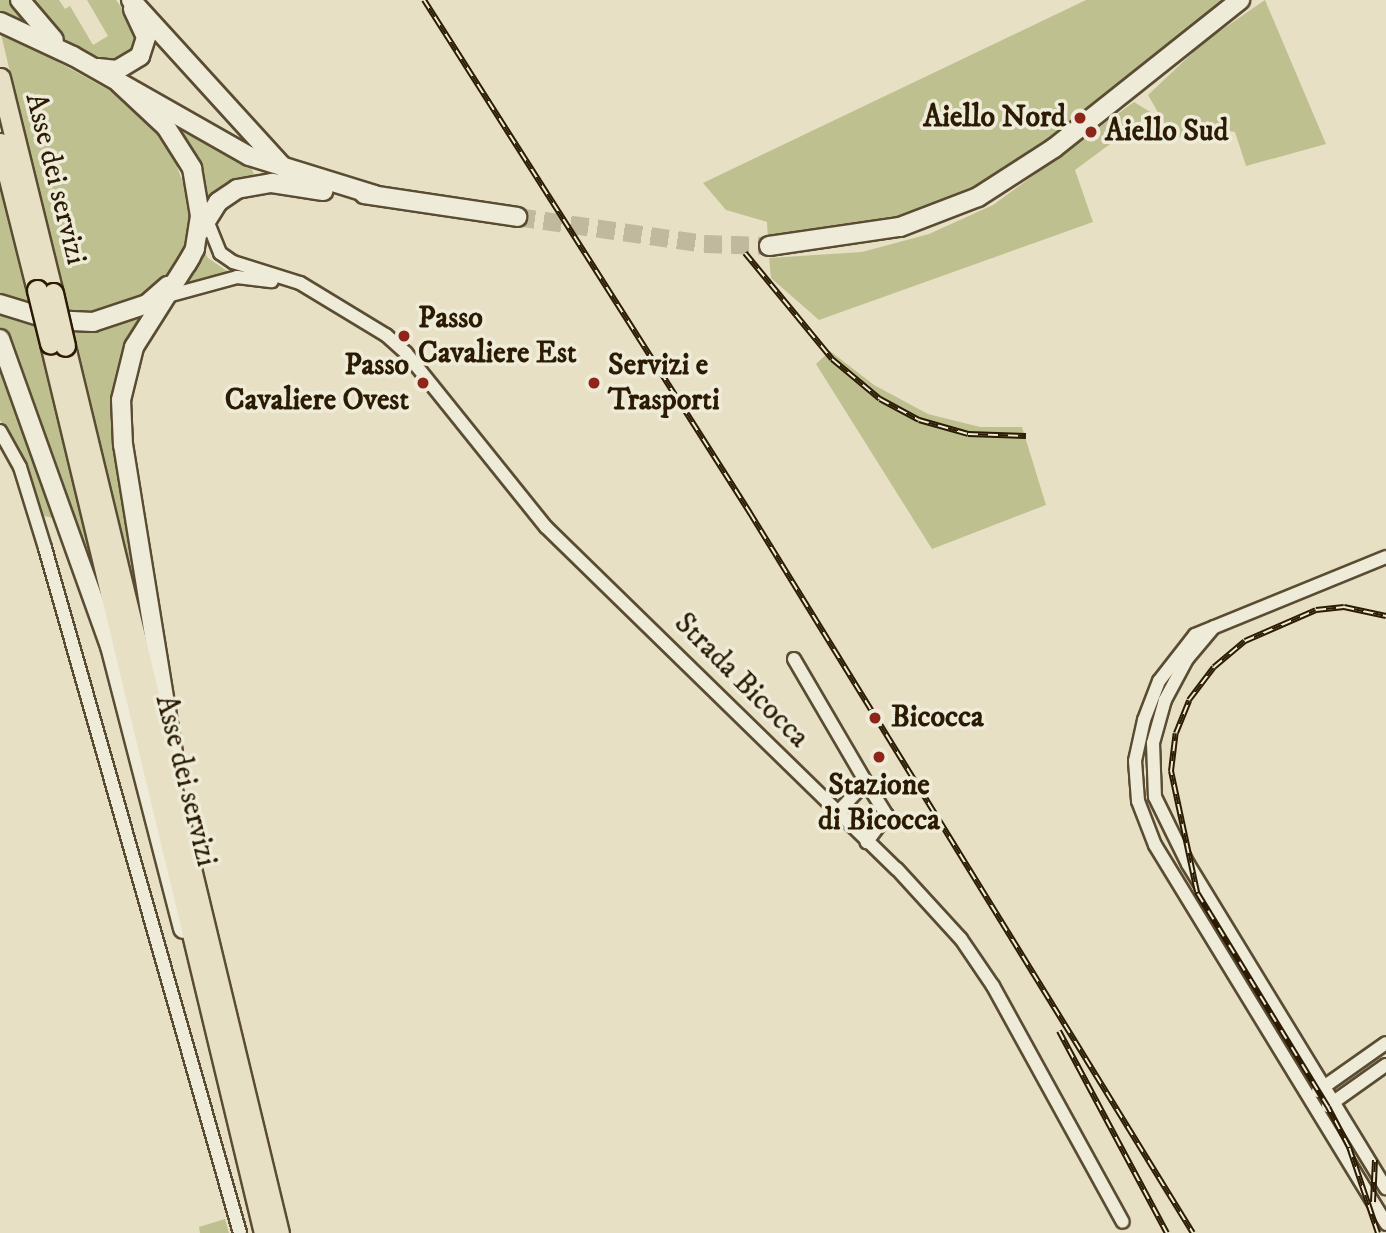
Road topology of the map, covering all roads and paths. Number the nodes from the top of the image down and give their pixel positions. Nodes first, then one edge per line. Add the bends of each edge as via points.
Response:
1 (20, 0) edge
2 (129, 0) edge
3 (1240, 0) edge
4 (0, 22) edge
5 (73, 56) junction
6 (94, 68) junction
7 (0, 78) edge
8 (119, 83) junction
9 (0, 143) edge
10 (286, 170) junction
11 (198, 194) junction
12 (374, 195) junction
13 (517, 217) tunnel mouth
14 (206, 218) junction
15 (198, 235) junction
16 (769, 246) tunnel mouth
17 (191, 257) junction
18 (45, 292) junction
19 (316, 293) junction
20 (172, 294) junction
21 (0, 304) edge
22 (146, 304) junction
23 (0, 339) edge
24 (57, 344) junction
25 (0, 431) edge
26 (1386, 557) edge
27 (1219, 622) junction
28 (794, 659) dead end
29 (866, 782) junction
30 (837, 813) junction
31 (867, 842) junction
32 (194, 880) junction
33 (1203, 888) junction
34 (1188, 898) junction
35 (208, 1003) junction
36 (1386, 1042) edge
37 (1386, 1065) edge
38 (1324, 1087) junction
39 (1310, 1097) junction
40 (1334, 1102) junction
41 (1320, 1113) junction
42 (1386, 1188) edge
43 (1122, 1222) dead end
44 (1386, 1224) edge
45 (240, 1233) edge
46 (264, 1233) edge
47 (279, 1233) edge

1 - 5 main road via 34,22
2 - 6 main road via 144,28 140,55 117,70
2 - 10 main road
3 - 16 main road via 1054,148 978,197 900,227
4 - 5 main road
5 - 6 main road
6 - 8 main road
7 - 18 main road, Asse dei servizi
8 - 10 main road via 204,133
8 - 11 main road via 182,148
9 - 18 main road, Asse dei servizi
10 - 12 main road
11 - 14 street
11 - 15 main road
12 - 13 main road
12 - 14 main road via 252,185 226,195
14 - 15 main road
14 - 19 street via 219,253
15 - 17 main road
17 - 20 main road
17 - 22 main road
18 - 24 main road, bridge
19 - 20 street via 237,277
19 - 30 street, Strada Bicocca via 386,335 406,353 546,527
20 - 22 street
20 - 32 main road via 141,334 128,363 121,423
21 - 22 main road via 34,316 75,322 110,318
23 - 35 main road via 110,646 172,895
24 - 32 main road, Asse dei servizi
24 - 35 main road, Asse dei servizi
25 - 45 street via 20,467 45,548
26 - 27 street
27 - 33 street via 1175,679 1157,723 1152,758 1161,817
27 - 34 street via 1195,635 1169,663 1148,708 1136,752 1142,816
28 - 29 street
29 - 30 street
29 - 31 street via 887,815
30 - 31 street, Strada Bicocca
31 - 43 street, Strada Bicocca via 961,939 993,986
32 - 47 main road, Asse dei servizi
33 - 34 street
33 - 38 street
34 - 39 street
35 - 46 main road, Asse dei servizi
36 - 38 street
37 - 40 street
38 - 39 street
38 - 40 street
39 - 41 street
40 - 41 street
40 - 42 street
41 - 44 street

